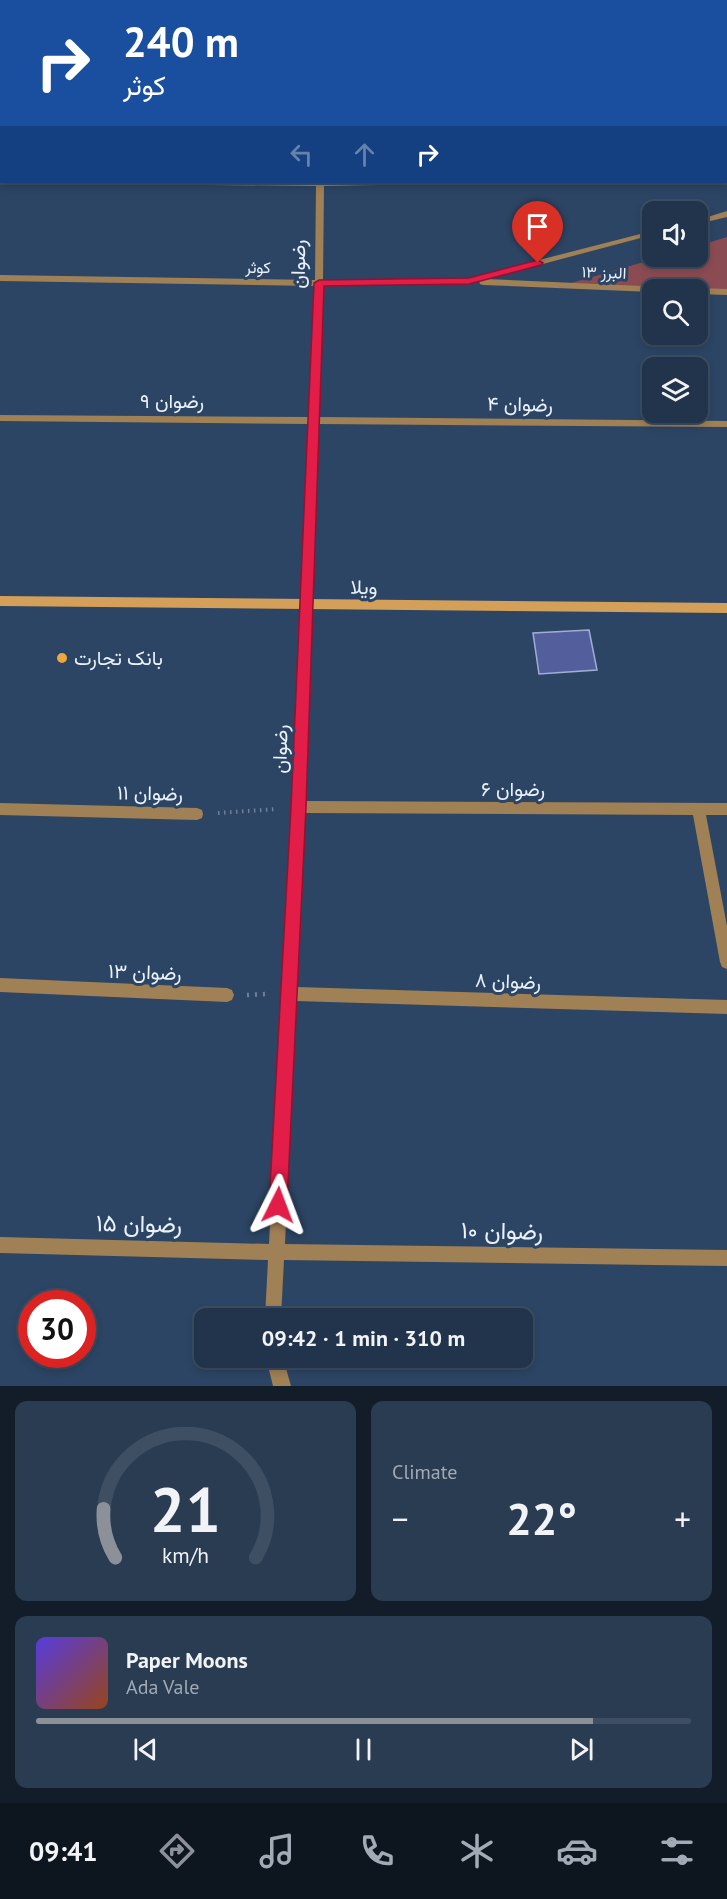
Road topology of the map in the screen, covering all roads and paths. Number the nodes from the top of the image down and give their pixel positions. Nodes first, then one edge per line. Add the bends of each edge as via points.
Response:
1 (319, 183) edge
2 (727, 214) edge
3 (708, 219) edge
4 (642, 236) edge
5 (0, 278) edge
6 (469, 281) junction
7 (319, 283) junction
8 (642, 289) edge
9 (708, 291) edge
10 (727, 292) edge
11 (0, 418) edge
12 (314, 420) junction
13 (727, 424) edge
14 (0, 601) edge
15 (306, 604) junction
16 (727, 608) edge
17 (299, 807) junction
18 (727, 808) edge
19 (0, 809) edge
20 (698, 809) junction
21 (197, 814) joint
22 (727, 962) edge
23 (0, 985) edge
24 (288, 994) junction
25 (227, 995) joint
26 (727, 1007) edge
27 (0, 1245) edge
28 (276, 1252) junction
29 (727, 1258) edge
30 (273, 1308) edge
31 (278, 1368) edge
32 (282, 1386) edge

1 - 7 street, رضوان
2 - 3 street
4 - 6 street, کوثر
5 - 7 street, کوثر
6 - 7 street, کوثر
6 - 8 street, البرز ۱۳
7 - 12 street, رضوان
9 - 10 street
11 - 12 street, رضوان ۹
12 - 13 street, رضوان ۴
12 - 15 street, رضوان
14 - 15 main road, ویلا
15 - 16 main road, ویلا
15 - 17 street, رضوان
17 - 20 street, رضوان ۶
17 - 21 path, رضوان ۱۱
17 - 24 street, رضوان
18 - 20 street, رضوان ۶
19 - 21 street, رضوان ۱۱
20 - 22 street
23 - 25 street, رضوان ۱۳
24 - 25 path
24 - 26 street, رضوان ۸
24 - 28 street, رضوان
27 - 28 street, رضوان ۱۵
28 - 29 street, رضوان ۱۰
28 - 30 street, رضوان
31 - 32 street

